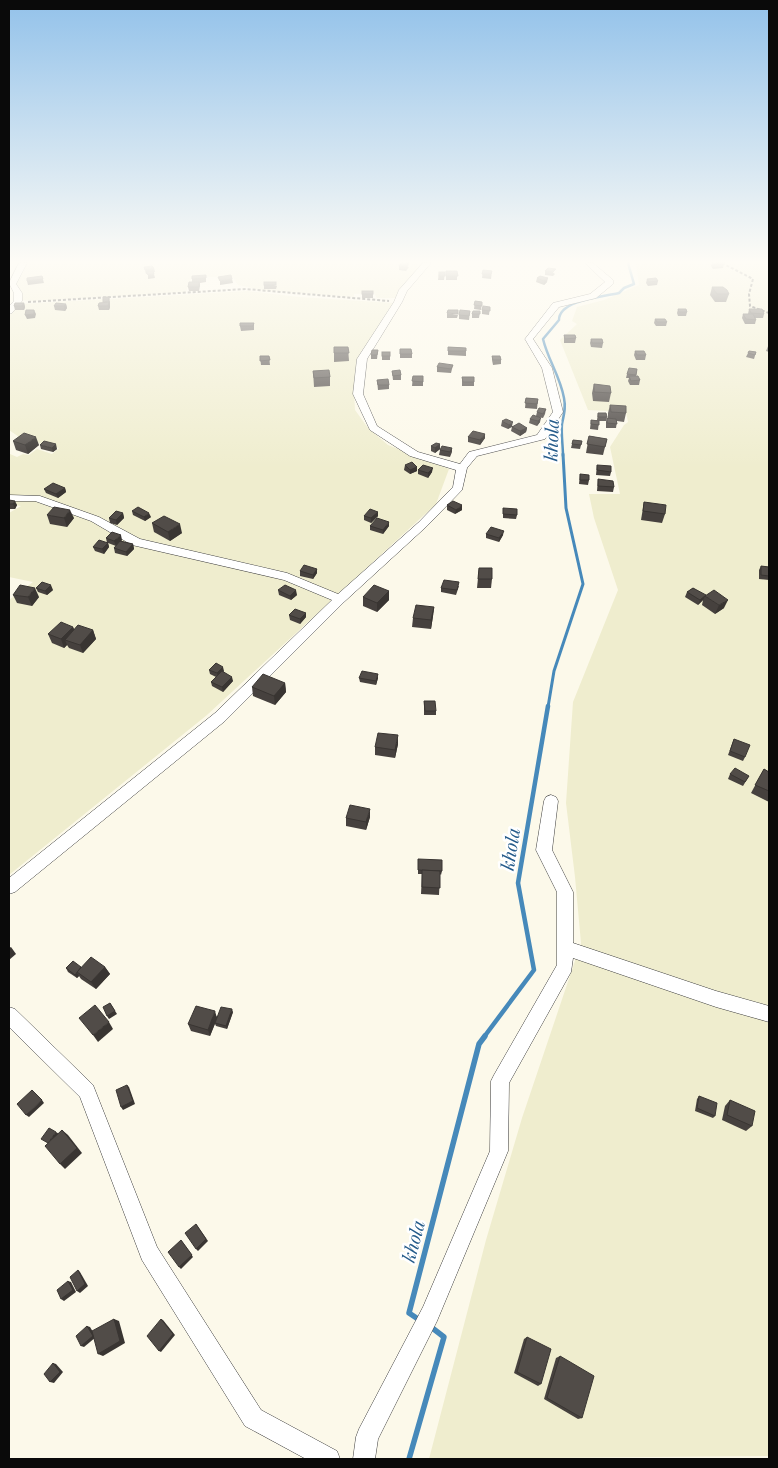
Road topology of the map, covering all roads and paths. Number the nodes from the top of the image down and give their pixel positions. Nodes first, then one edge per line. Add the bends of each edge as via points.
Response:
1 (379, 332) edge
2 (535, 332) edge
3 (462, 468) junction
4 (9, 498) edge
5 (340, 599) junction
6 (551, 801) dead end
7 (9, 887) edge
8 (565, 948) junction
9 (769, 1014) edge
10 (9, 1015) edge
11 (430, 1314) joint
12 (420, 1334) joint
13 (328, 1459) edge
14 (364, 1459) edge

1 - 3 street via 362,359 358,394 373,428 414,454
2 - 3 street via 529,339 548,368 558,412 541,437 473,454
3 - 5 street via 458,488
4 - 5 street via 36,498 95,519 136,542 287,577
5 - 7 street via 220,717
6 - 8 street via 544,850 565,892
8 - 9 street
8 - 11 street via 565,966 500,1081 499,1151
10 - 13 street via 87,1091 150,1253 253,1418
11 - 12 street
12 - 14 street via 367,1437

